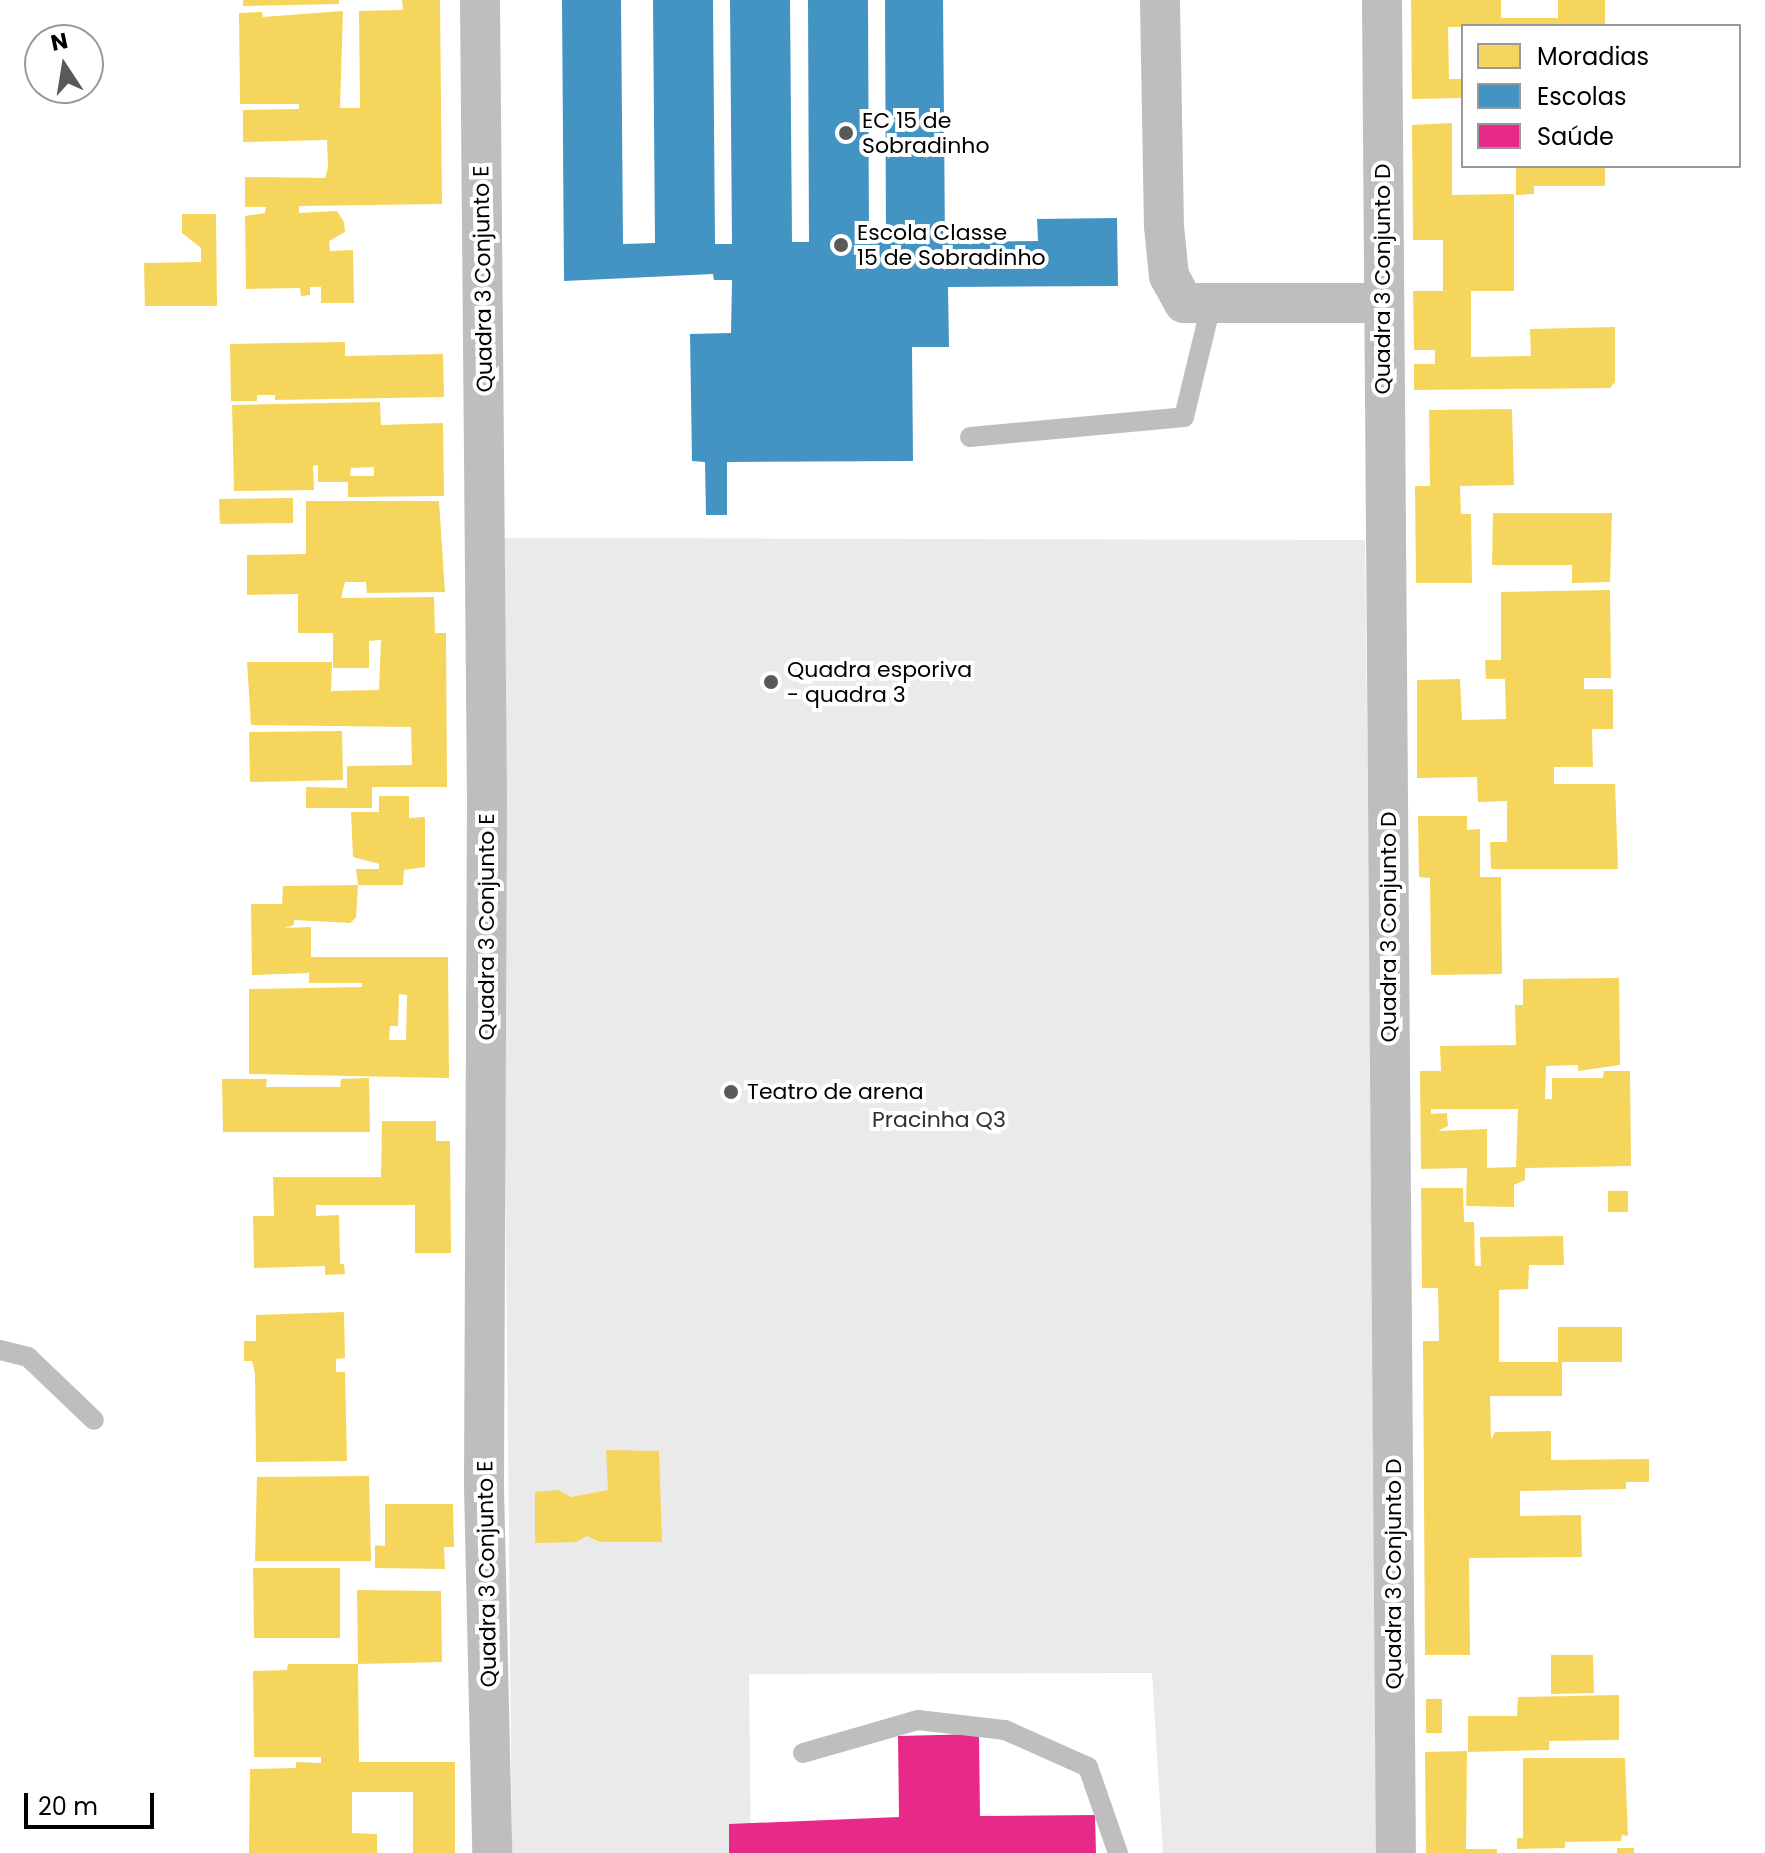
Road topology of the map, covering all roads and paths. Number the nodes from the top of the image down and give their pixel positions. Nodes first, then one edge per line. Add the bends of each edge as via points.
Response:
1 (480, 0) edge
2 (1160, 0) edge
3 (1382, 0) edge
4 (1212, 301) junction
5 (1383, 303) junction
6 (970, 437) dead end
7 (0, 1350) edge
8 (94, 1420) dead end
9 (803, 1753) dead end
10 (492, 1853) edge
11 (1118, 1853) edge
12 (1396, 1853) edge

1 - 10 street, Quadra 3 Conjunto E via 487,782 484,1487
2 - 4 street via 1169,276 1184,303
3 - 5 street, Quadra 3 Conjunto D
4 - 5 street
4 - 6 lane via 1184,417
5 - 12 street, Quadra 3 Conjunto D
7 - 8 lane via 28,1357
9 - 11 lane via 918,1720 1005,1730 1088,1767

